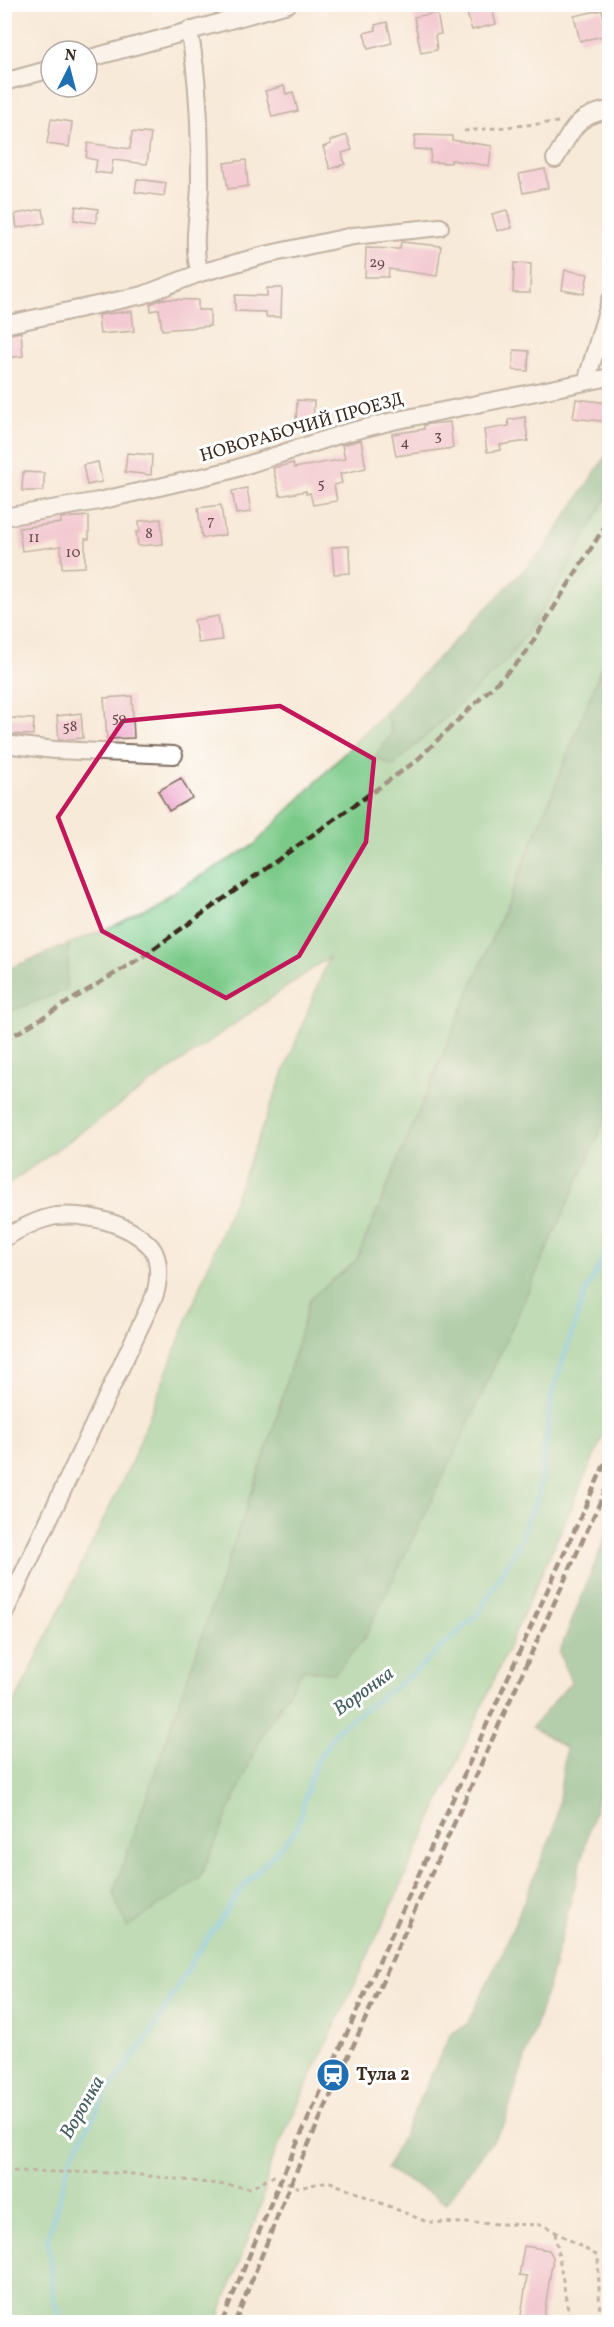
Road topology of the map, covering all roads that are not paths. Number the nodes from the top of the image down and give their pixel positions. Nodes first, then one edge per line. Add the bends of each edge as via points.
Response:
1 (288, 4) edge
2 (189, 30) junction
3 (99, 56) edge
4 (39, 72) edge
5 (4, 82) edge
6 (609, 110) edge
7 (555, 159) dead end
8 (440, 227) dead end
9 (200, 273) junction
10 (609, 301) edge
11 (4, 325) edge
12 (609, 377) edge
13 (587, 379) junction
14 (4, 517) edge
15 (4, 744) edge
16 (174, 755) dead end
17 (4, 1238) edge
18 (4, 1614) edge

1 - 2 street
2 - 3 street
2 - 9 street via 198,82 200,189 195,257
4 - 5 street
6 - 7 street via 591,113 580,120
8 - 9 street via 353,236
9 - 11 street via 143,296
10 - 13 street
12 - 13 street, НОВОРАБОЧИЙ ПРОЕЗД
13 - 14 street, НОВОРАБОЧИЙ ПРОЕЗД via 354,431 228,471 99,501
15 - 16 street
17 - 18 street via 54,1216 113,1222 152,1248 158,1279 154,1297

